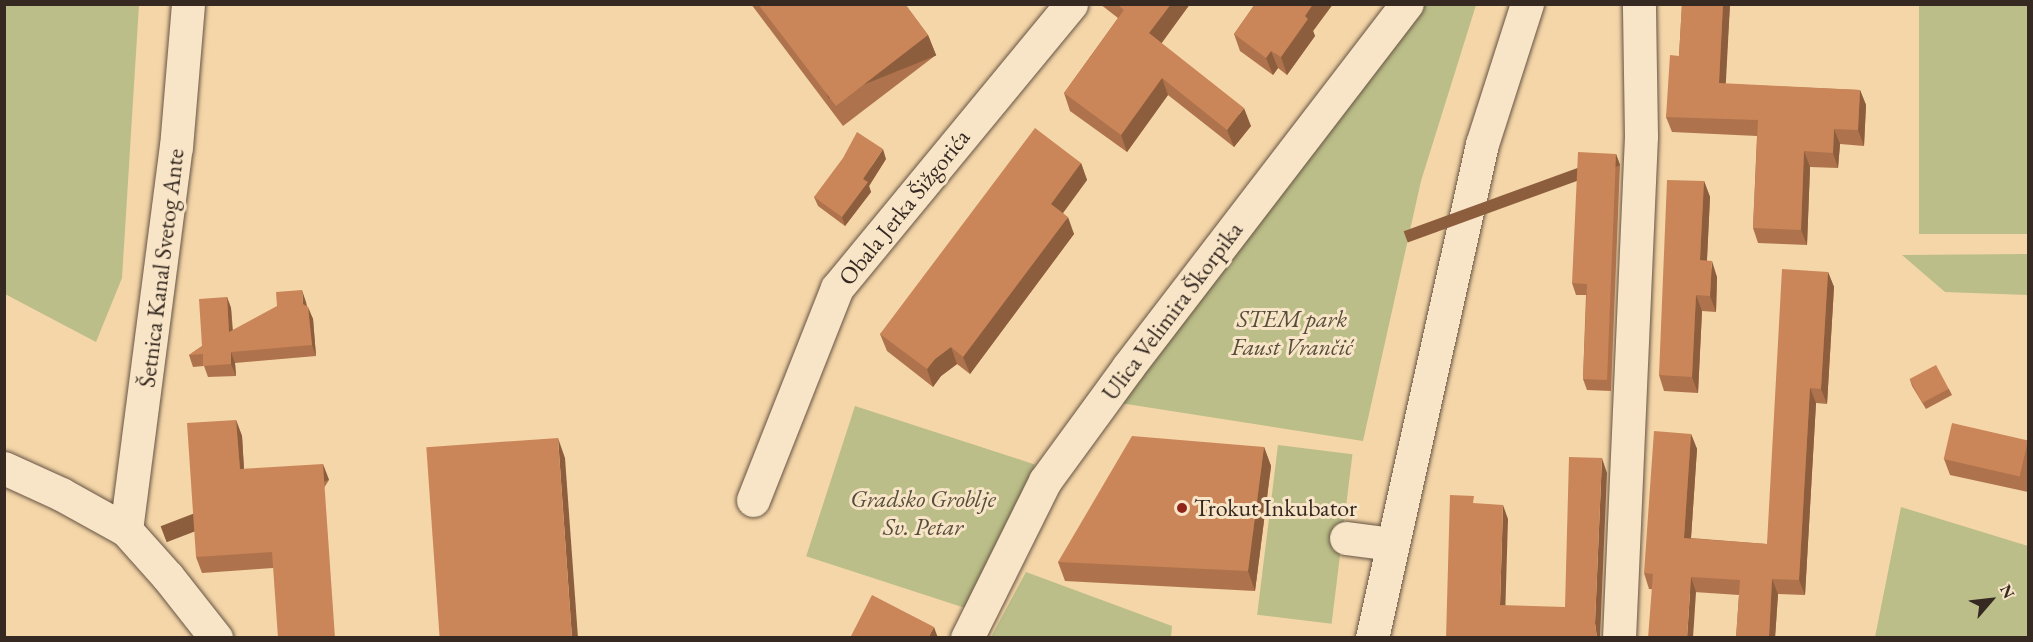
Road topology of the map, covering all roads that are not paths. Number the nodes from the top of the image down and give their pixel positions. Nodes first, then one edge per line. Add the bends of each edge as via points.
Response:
1 (188, 4) edge
2 (1071, 4) edge
3 (1407, 4) edge
4 (1527, 4) edge
5 (1639, 4) edge
6 (4, 468) edge
7 (753, 501) dead end
8 (126, 530) junction
9 (1346, 538) dead end
10 (1392, 544) junction
11 (216, 638) edge
12 (967, 638) edge
13 (1372, 638) edge
14 (1619, 638) edge

1 - 8 street, Šetnica Kanal Svetog Ante via 176,147
2 - 7 street, Obala Jerka Šižgorića via 837,288
3 - 12 street, Ulica Velimira Škorpika via 1045,481
4 - 10 street via 1482,144
5 - 14 street via 1641,136
6 - 8 street
8 - 11 street
9 - 10 street
10 - 13 street

